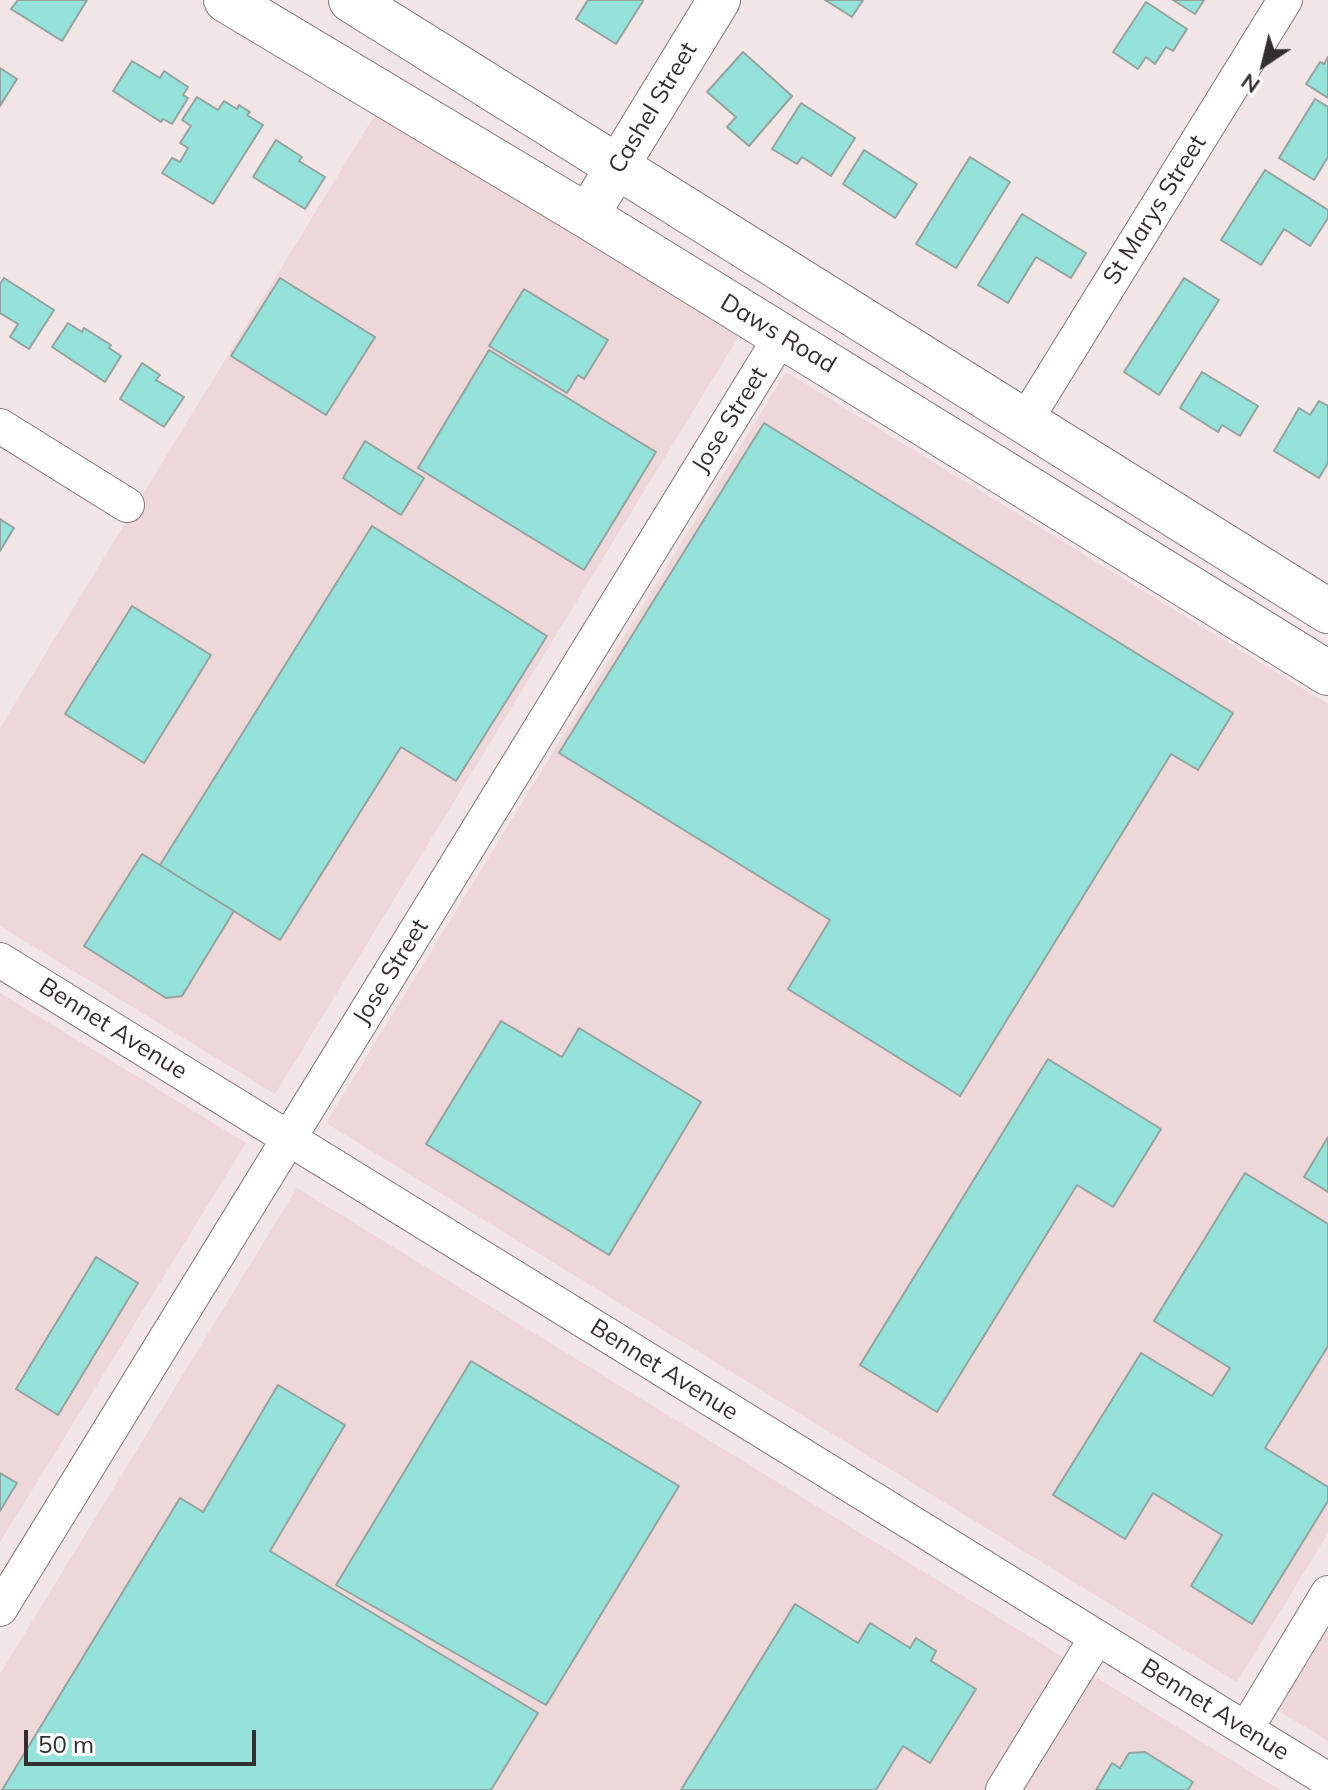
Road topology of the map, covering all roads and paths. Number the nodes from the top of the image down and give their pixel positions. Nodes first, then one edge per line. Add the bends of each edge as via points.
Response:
1 (226, 0) edge
2 (351, 0) edge
3 (719, 0) edge
4 (1285, 0) edge
5 (618, 166) junction
6 (587, 216) junction
7 (782, 335) junction
8 (1025, 421) junction
9 (0, 426) edge
10 (127, 505) dead end
11 (1328, 611) edge
12 (1328, 673) edge
13 (0, 960) edge
14 (289, 1138) junction
15 (1328, 1593) edge
16 (0, 1609) edge
17 (1097, 1637) junction
18 (1246, 1729) junction
19 (1328, 1780) edge
20 (1003, 1790) edge

1 - 6 main road, Daws Road
2 - 5 main road
3 - 5 street, Cashel Street
4 - 8 street, St Marys Street
5 - 6 street, Cashel Street
5 - 8 main road
6 - 7 main road, Daws Road
7 - 12 main road, Daws Road
7 - 14 street, Jose Street
8 - 11 main road
9 - 10 street
13 - 14 street, Bennet Avenue
14 - 16 street, Jose Street
14 - 17 street, Bennet Avenue
15 - 18 street
17 - 18 street, Bennet Avenue
17 - 20 street
18 - 19 street, Bennet Avenue

